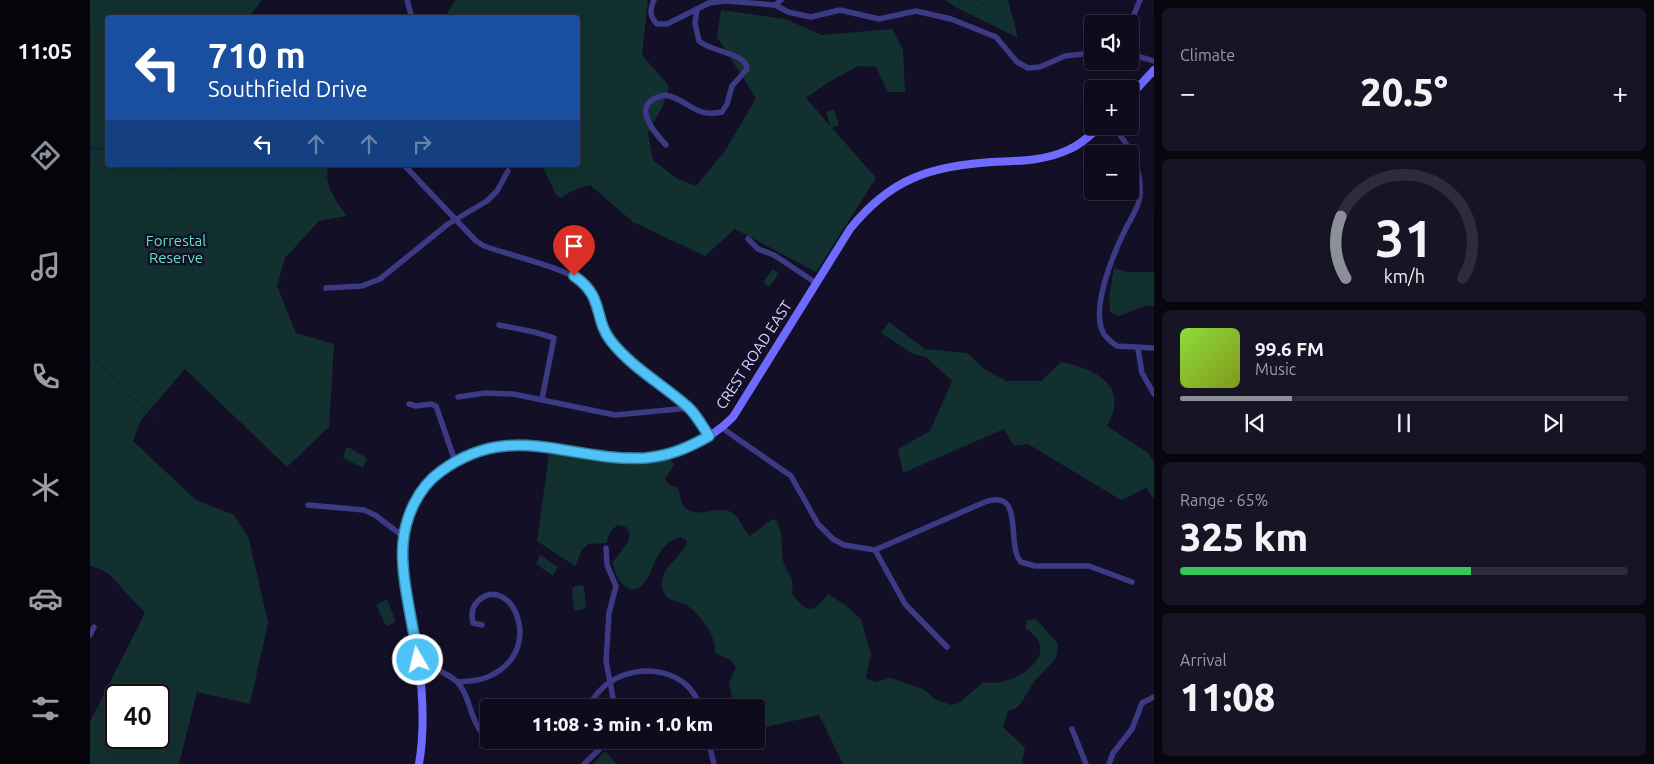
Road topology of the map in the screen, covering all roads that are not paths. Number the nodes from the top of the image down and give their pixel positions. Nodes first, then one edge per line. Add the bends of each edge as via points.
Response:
1 (407, 0) edge
2 (654, 0) edge
3 (781, 0) edge
4 (1140, 0) edge
5 (775, 5) junction
6 (696, 9) junction
7 (411, 15) edge
8 (1134, 15) edge
9 (1084, 54) edge
10 (1139, 57) edge
11 (1154, 61) edge
12 (1154, 70) edge
13 (1139, 86) edge
14 (1089, 135) edge
15 (1121, 135) edge
16 (666, 145) dead end
17 (406, 167) edge
18 (508, 171) dead end
19 (454, 220) junction
20 (748, 239) dead end
21 (816, 283) junction
22 (326, 288) dead end
23 (499, 326) dead end
24 (1154, 348) edge
25 (1138, 349) junction
26 (1154, 394) edge
27 (458, 397) dead end
28 (542, 398) junction
29 (409, 404) dead end
30 (689, 408) junction
31 (722, 428) junction
32 (709, 436) junction
33 (454, 461) junction
34 (308, 505) dead end
35 (404, 536) junction
36 (606, 548) dead end
37 (875, 550) junction
38 (1132, 582) dead end
39 (482, 625) dead end
40 (94, 626) dead end
41 (90, 635) edge
42 (947, 647) dead end
43 (418, 660) junction
44 (458, 682) junction
45 (609, 682) junction
46 (1154, 697) edge
47 (593, 699) edge
48 (613, 699) edge
49 (696, 699) edge
50 (1072, 730) dead end
51 (480, 731) edge
52 (600, 749) edge
53 (710, 749) edge
54 (419, 764) edge
55 (584, 764) edge
56 (714, 764) edge
57 (1086, 764) edge
58 (1109, 764) edge

1 - 7 street
2 - 6 street via 650,9 657,24 667,24
3 - 5 street
4 - 8 street
5 - 6 street via 726,1
5 - 9 street via 788,12 811,17 840,10 879,19 916,11 929,12 996,37 1017,62 1028,68 1040,67 1065,56
6 - 16 street via 699,41 714,50 743,59 747,69 732,86 722,112 699,113 666,95 651,101 646,114 648,123
10 - 11 street
12 - 13 street
14 - 21 street, CREST ROAD EAST via 1072,148 1053,156 940,169 897,185 864,211
15 - 25 street via 1134,158 1140,198 1112,257 1098,316 1102,332 1109,340 1117,346
17 - 19 street
18 - 19 street via 492,196
19 - 22 street via 380,279 362,286
19 - 30 street via 484,246 567,273 580,281 594,297 609,339 644,373
20 - 21 street
21 - 31 street, CREST ROAD EAST via 744,401
23 - 28 street via 554,338
24 - 25 street
25 - 26 street via 1142,373
27 - 28 street via 499,393
28 - 30 street via 615,415
29 - 33 street via 436,406
30 - 32 street
31 - 32 street, CREST ROAD EAST
31 - 37 street via 791,476 818,524 832,539 844,545
32 - 33 street, CREST ROAD EAST via 687,449 645,458 518,444 484,448
33 - 35 street, CREST ROAD EAST via 419,495
34 - 35 street via 364,510
35 - 43 street, CREST ROAD EAST via 404,564
36 - 45 street via 607,565 616,586 608,627 606,662
37 - 38 street via 994,500 1004,503 1012,511 1014,552 1021,562 1035,566 1089,566
37 - 42 street via 905,604
39 - 44 street via 474,623 472,617 478,602 495,596 510,603 520,620 515,653 504,668 492,676
40 - 41 street
43 - 44 street
43 - 54 street, CREST ROAD EAST via 423,721
44 - 51 street
45 - 47 street
45 - 48 street
45 - 49 street via 635,672 668,673 690,688
46 - 58 street via 1142,703 1132,729 1113,753
50 - 57 street
52 - 55 street
53 - 56 street

